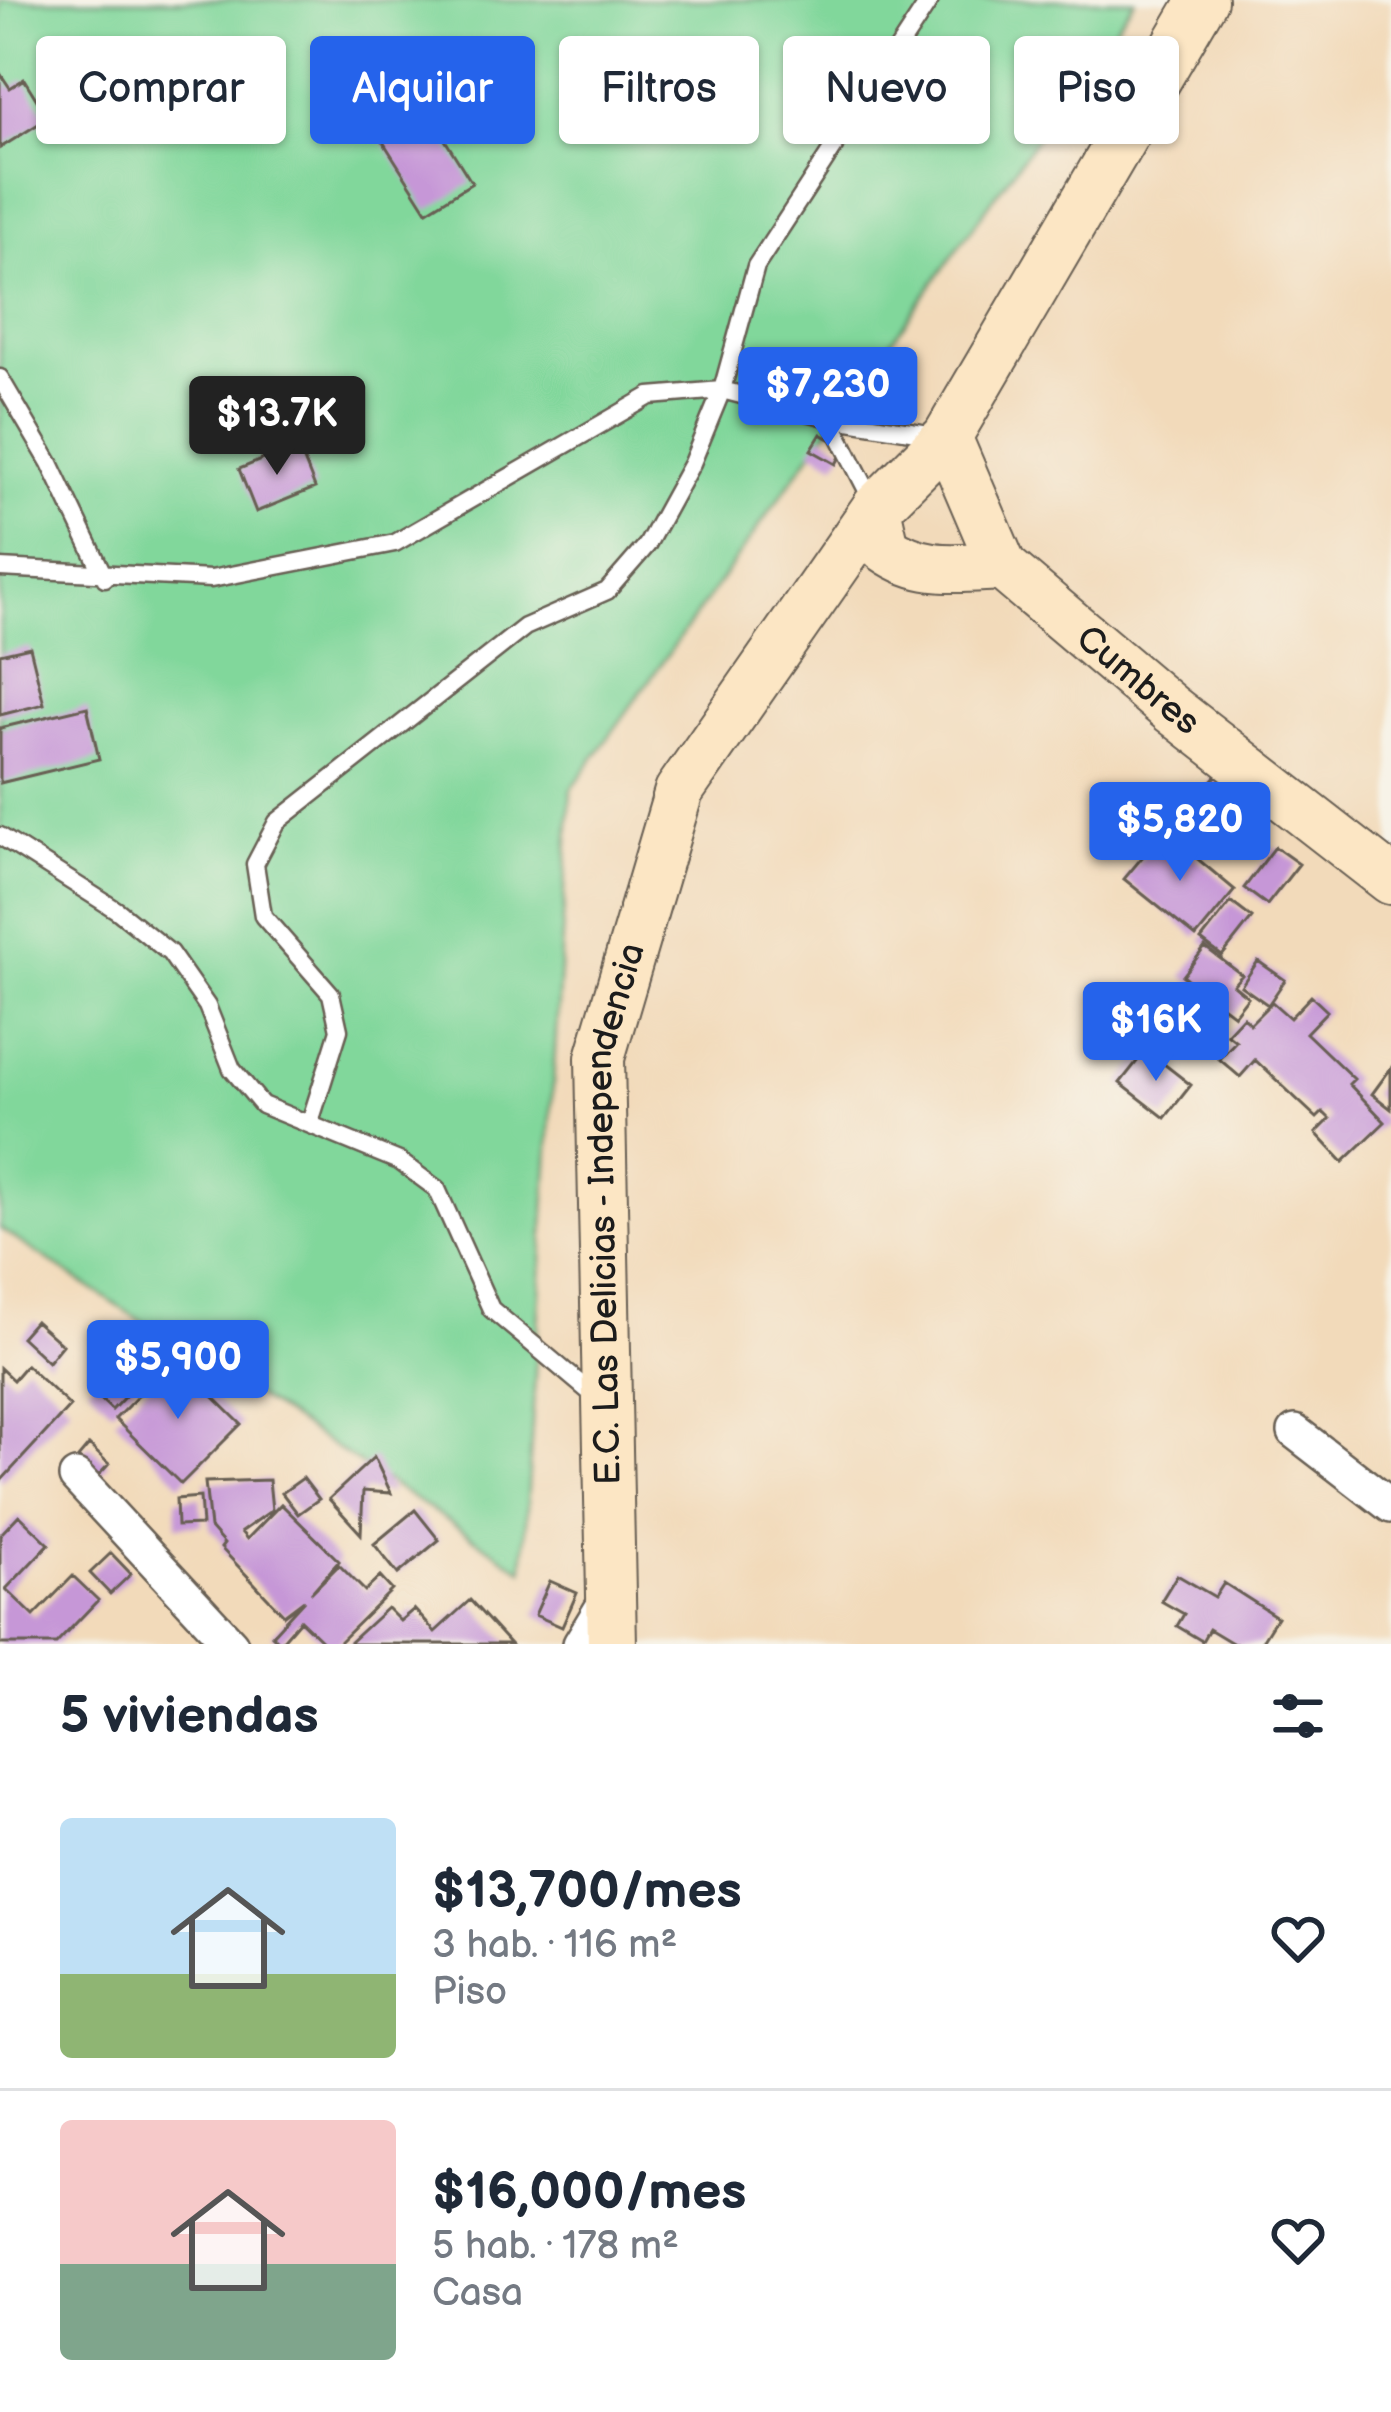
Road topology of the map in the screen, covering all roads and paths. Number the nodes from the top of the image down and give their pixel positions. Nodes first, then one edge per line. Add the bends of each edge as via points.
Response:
1 (930, 0) edge
2 (1203, 0) edge
3 (0, 378) edge
4 (722, 390) junction
5 (830, 418) junction
6 (947, 437) junction
7 (876, 508) junction
8 (1002, 566) junction
9 (0, 568) edge
10 (105, 578) junction
11 (0, 836) edge
12 (1391, 880) edge
13 (310, 1122) junction
14 (607, 1407) junction
15 (1295, 1432) dead end
16 (76, 1477) dead end
17 (1391, 1506) edge
18 (610, 1594) junction
19 (231, 1644) edge
20 (580, 1644) edge
21 (612, 1644) edge

1 - 4 lane via 756,266
2 - 6 street, E.C. Las Delicias - Independencia
3 - 10 lane
4 - 5 lane
4 - 10 lane via 650,396 394,544 211,579
4 - 13 lane via 647,544 607,590 525,627 277,822 254,864 263,916 332,994 339,1030
5 - 6 lane
5 - 7 lane
6 - 7 street, E.C. Las Delicias - Independencia
6 - 8 street, Cumbres
7 - 8 street via 885,548 906,563
7 - 14 street, E.C. Las Delicias - Independencia via 680,791 601,1058
8 - 12 street, Cumbres
9 - 10 lane
11 - 13 lane via 170,952 207,1006 232,1069 262,1105
13 - 14 lane via 399,1161 437,1190 490,1309
14 - 18 street, E.C. Las Delicias - Independencia
15 - 17 street
16 - 19 street
18 - 20 street
18 - 21 street, E.C. Las Delicias - Independencia

